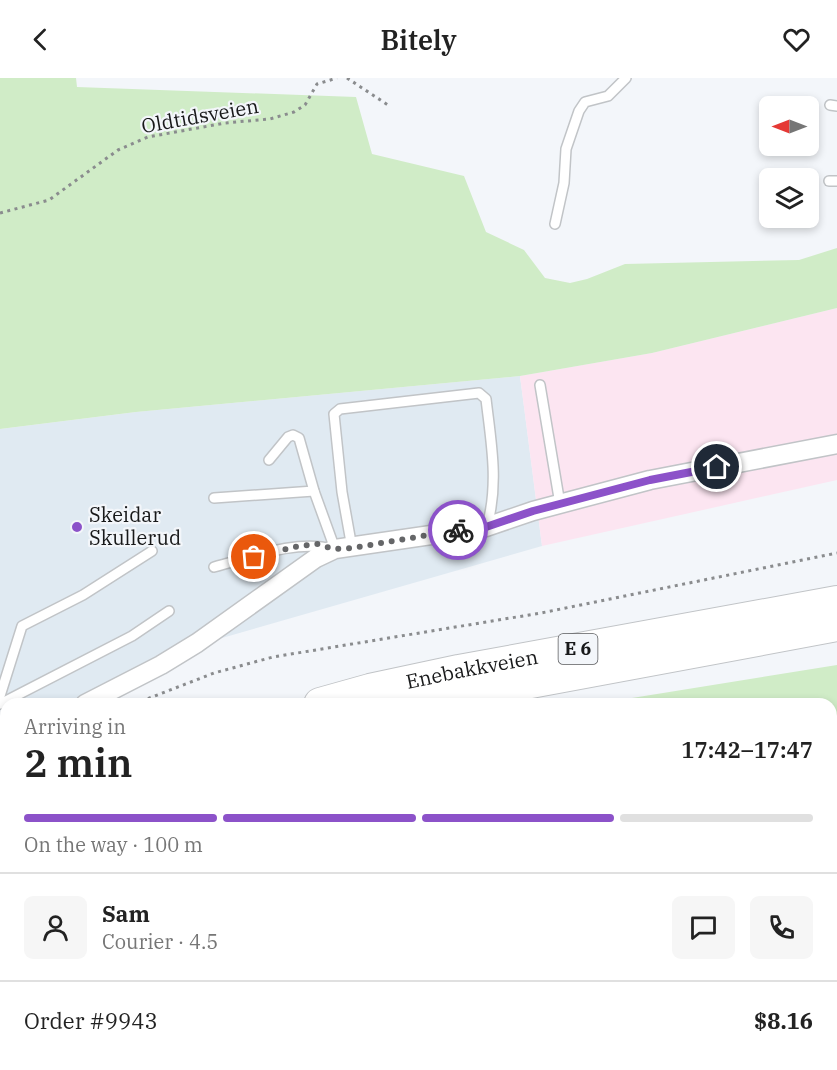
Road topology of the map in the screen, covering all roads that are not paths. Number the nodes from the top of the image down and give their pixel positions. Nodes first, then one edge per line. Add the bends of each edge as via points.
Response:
1 (626, 78) edge
2 (555, 224) dead end
3 (540, 385) dead end
4 (837, 444) edge
5 (270, 460) dead end
6 (314, 491) junction
7 (214, 498) dead end
8 (560, 504) junction
9 (486, 527) junction
10 (343, 549) junction
11 (152, 551) dead end
12 (214, 567) dead end
13 (837, 602) edge
14 (169, 611) dead end
15 (837, 625) edge
16 (0, 696) edge
17 (12, 698) edge
18 (97, 698) edge
19 (341, 698) edge
20 (445, 698) edge

1 - 2 lane via 608,96 585,102 579,111 566,149
3 - 8 lane
4 - 8 street via 650,480
5 - 6 lane via 288,437 299,438
6 - 7 lane
6 - 10 lane
8 - 9 street
9 - 10 street
9 - 10 lane via 495,476 486,399 479,393 340,409 334,414
10 - 12 lane via 317,544 294,547
10 - 18 street via 316,558 197,643
11 - 16 lane via 83,595 22,626
13 - 19 highway, Enebakkveien / E 6 via 459,671
14 - 17 lane via 132,636
15 - 20 highway, Enebakkveien / E 6

